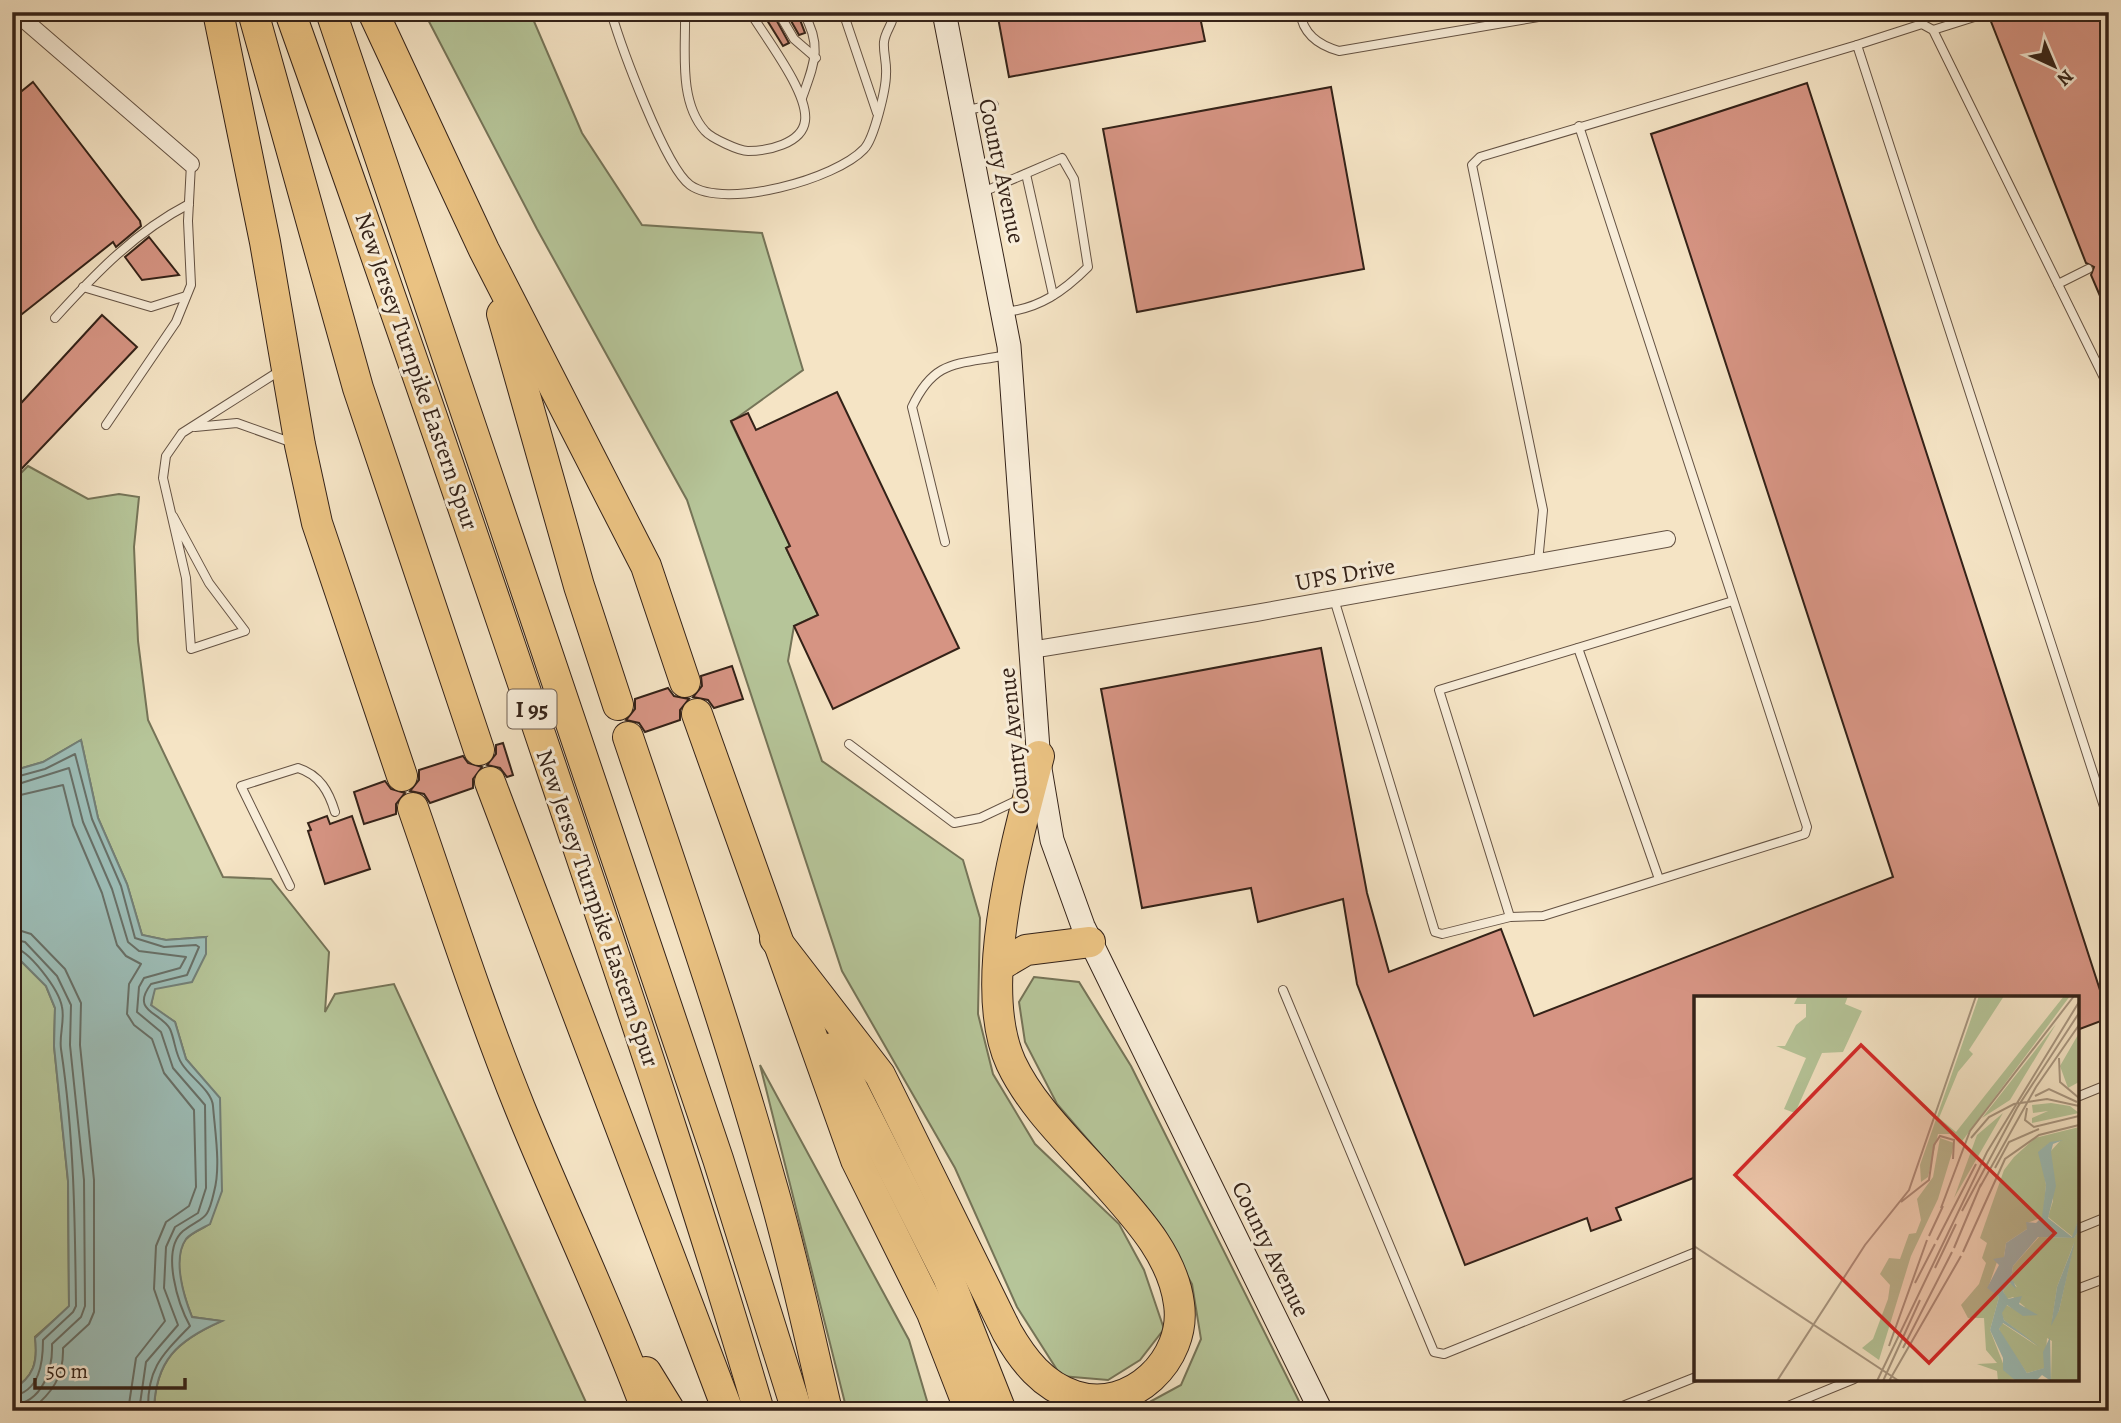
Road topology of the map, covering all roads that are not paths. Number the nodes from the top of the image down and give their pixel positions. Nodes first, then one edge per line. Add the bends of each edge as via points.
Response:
1 (218, 12) edge
2 (253, 12) edge
3 (290, 12) edge
4 (331, 12) edge
5 (373, 12) edge
6 (611, 12) edge
7 (685, 12) edge
8 (750, 12) edge
9 (778, 12) edge
10 (803, 12) edge
11 (843, 12) edge
12 (894, 12) edge
13 (944, 12) edge
14 (1300, 12) edge
15 (1568, 12) edge
16 (1987, 13) edge
17 (16, 19) edge
18 (1933, 30) junction
19 (1857, 45) junction
20 (816, 58) junction
21 (802, 98) junction
22 (994, 105) dead end
23 (963, 111) junction
24 (878, 116) junction
25 (1579, 126) junction
26 (191, 164) joint
27 (1026, 174) junction
28 (980, 193) junction
29 (189, 204) junction
30 (484, 250) junction
31 (2088, 269) dead end
32 (2058, 284) junction
33 (83, 287) junction
34 (1053, 295) junction
35 (186, 296) junction
36 (1004, 312) junction
37 (55, 318) dead end
38 (1010, 355) junction
39 (286, 366) junction
40 (2109, 388) edge
41 (106, 425) dead end
42 (189, 428) junction
43 (300, 445) junction
44 (173, 516) junction
45 (1667, 539) dead end
46 (945, 542) dead end
47 (1538, 562) junction
48 (1334, 599) junction
49 (1733, 601) junction
50 (1578, 648) junction
51 (1031, 650) junction
52 (685, 682) dead end
53 (618, 705) dead end
54 (696, 714) dead end
55 (628, 737) dead end
56 (849, 744) dead end
57 (479, 750) dead end
58 (1039, 756) joint
59 (402, 776) dead end
60 (490, 782) dead end
61 (1035, 792) junction
62 (412, 808) dead end
63 (335, 812) dead end
64 (2109, 822) edge
65 (1659, 879) junction
66 (290, 886) dead end
67 (1510, 917) junction
68 (775, 939) junction
69 (1090, 942) junction
70 (999, 965) junction
71 (1283, 989) dead end
72 (2109, 1084) edge
73 (2079, 1096) edge
74 (2109, 1216) edge
75 (2079, 1228) edge
76 (1694, 1253) edge
77 (673, 1269) junction
78 (2109, 1277) edge
79 (2079, 1288) edge
80 (605, 1302) junction
81 (1694, 1378) edge
82 (1849, 1381) edge
83 (647, 1411) edge
84 (670, 1411) edge
85 (716, 1411) edge
86 (728, 1411) edge
87 (760, 1411) edge
88 (797, 1411) edge
89 (827, 1411) edge
90 (970, 1411) edge
91 (1001, 1411) edge
92 (1321, 1411) edge
93 (1610, 1411) edge
94 (1776, 1411) edge

1 - 39 highway
2 - 57 highway via 358,388
3 - 87 highway, New Jersey Turnpike Eastern Spur / I 95 via 442,443 651,1065
4 - 88 highway, New Jersey Turnpike Eastern Spur / I 95 via 705,1121
5 - 30 highway
6 - 24 lane via 664,148 688,184 702,192 740,194 836,169 866,148
7 - 21 lane via 690,105 706,133 745,152 781,145 796,137 805,122
8 - 21 lane
9 - 20 lane via 794,39
10 - 20 lane via 812,29
11 - 24 lane
12 - 24 lane via 884,40 886,75
13 - 23 main road, County Avenue
14 - 15 lane via 1307,33 1339,51
16 - 18 lane
17 - 26 street
18 - 19 lane via 1922,24
18 - 32 lane
19 - 25 lane
19 - 64 lane
20 - 21 lane
22 - 23 lane
23 - 28 main road, County Avenue
25 - 47 lane via 1480,157 1472,164 1542,510
25 - 49 lane
26 - 29 lane
27 - 28 lane
27 - 34 lane
27 - 34 lane via 1062,158 1074,179 1088,267
28 - 36 main road, County Avenue
29 - 33 lane via 158,220
29 - 35 lane via 191,285
30 - 52 highway via 646,566
30 - 53 highway via 579,586
31 - 32 lane
32 - 40 lane
33 - 35 lane via 151,307
33 - 37 lane
34 - 36 lane via 1027,310
35 - 41 lane via 176,322
36 - 38 main road, County Avenue
38 - 46 lane via 938,369 912,407
38 - 51 main road, County Avenue
39 - 42 lane
39 - 43 highway
42 - 43 lane via 237,423
42 - 44 lane via 170,447 163,466
43 - 59 highway via 317,523
44 - 44 lane via 186,578 191,649 245,631 209,583
45 - 47 street, UPS Drive
47 - 48 street, UPS Drive
48 - 51 street, UPS Drive
48 - 67 lane via 1435,932
49 - 50 lane
49 - 65 lane via 1807,827 1805,834
50 - 65 lane
50 - 67 lane via 1439,690
51 - 58 main road, County Avenue
54 - 68 highway
55 - 89 highway via 753,1120
56 - 61 lane via 954,822 980,818
58 - 61 highway
60 - 77 highway
61 - 69 main road, County Avenue
61 - 70 highway via 1000,940
62 - 80 highway via 483,1013
63 - 66 lane via 318,779 298,768 241,786
65 - 67 lane via 1543,916
68 - 70 highway via 880,1075 1026,1362 1049,1384 1073,1396 1105,1399 1121,1395 1149,1380 1170,1355 1180,1323 1177,1288 1142,1225 1047,1115 1012,1065 999,1021
68 - 90 highway via 856,1160 932,1313
68 - 91 highway via 948,1277
69 - 70 highway via 1026,950
69 - 92 main road, County Avenue
71 - 76 lane via 1434,1352 1444,1354
72 - 73 lane
74 - 75 lane
77 - 85 highway
77 - 86 highway
78 - 79 lane
80 - 83 highway
80 - 84 highway
81 - 93 lane
82 - 94 lane

